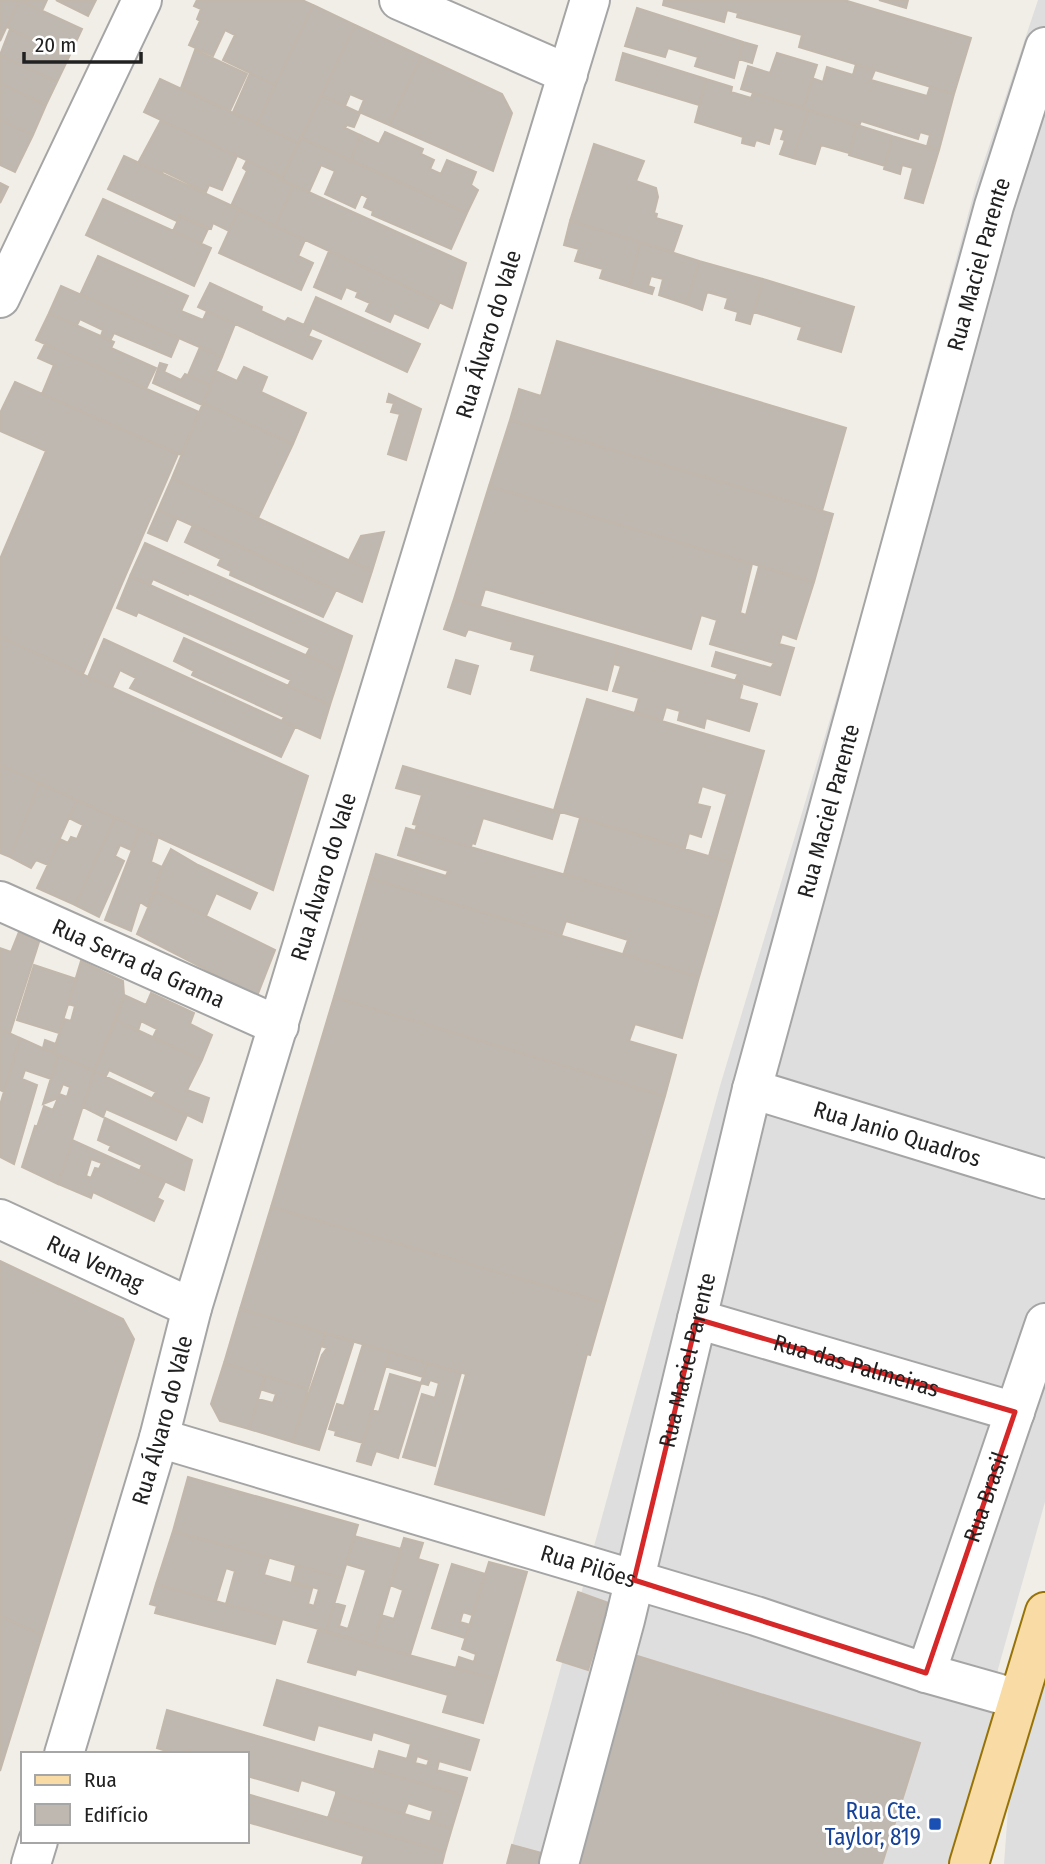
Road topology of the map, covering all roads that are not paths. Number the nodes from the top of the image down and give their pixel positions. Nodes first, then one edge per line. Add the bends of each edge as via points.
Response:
1 (142, 0) edge
2 (399, 0) edge
3 (590, 0) edge
4 (1045, 47) edge
5 (568, 74) junction
6 (0, 298) edge
7 (0, 901) edge
8 (279, 1026) junction
9 (752, 1089) junction
10 (1045, 1179) edge
11 (0, 1219) edge
12 (192, 1308) junction
13 (697, 1319) junction
14 (1045, 1323) edge
15 (1015, 1412) junction
16 (159, 1438) junction
17 (634, 1580) junction
18 (1045, 1612) edge
19 (926, 1673) junction
20 (1018, 1699) junction
21 (65, 1752) edge
22 (37, 1843) edge
23 (977, 1853) edge
24 (31, 1864) edge
25 (559, 1864) edge

1 - 6 street
2 - 5 street
3 - 5 street, Rua Álvaro do Vale
4 - 9 street, Rua Maciel Parente via 994,206
5 - 8 street, Rua Álvaro do Vale
7 - 8 street, Rua Serra da Grama
8 - 12 street, Rua Álvaro do Vale
9 - 10 street, Rua Janio Quadros
9 - 13 street, Rua Maciel Parente
11 - 12 street, Rua Vemag
12 - 16 street, Rua Álvaro do Vale
13 - 15 street, Rua das Palmeiras
13 - 17 street, Rua Maciel Parente
14 - 15 street, Rua Brasil
15 - 19 street, Rua Brasil
16 - 17 street, Rua Pilões
16 - 21 street, Rua Álvaro do Vale
17 - 19 street, Rua Pilões
17 - 25 street, Rua Maciel Parente
18 - 20 main road
19 - 20 street, Rua Pilões
20 - 23 main road
22 - 24 street

